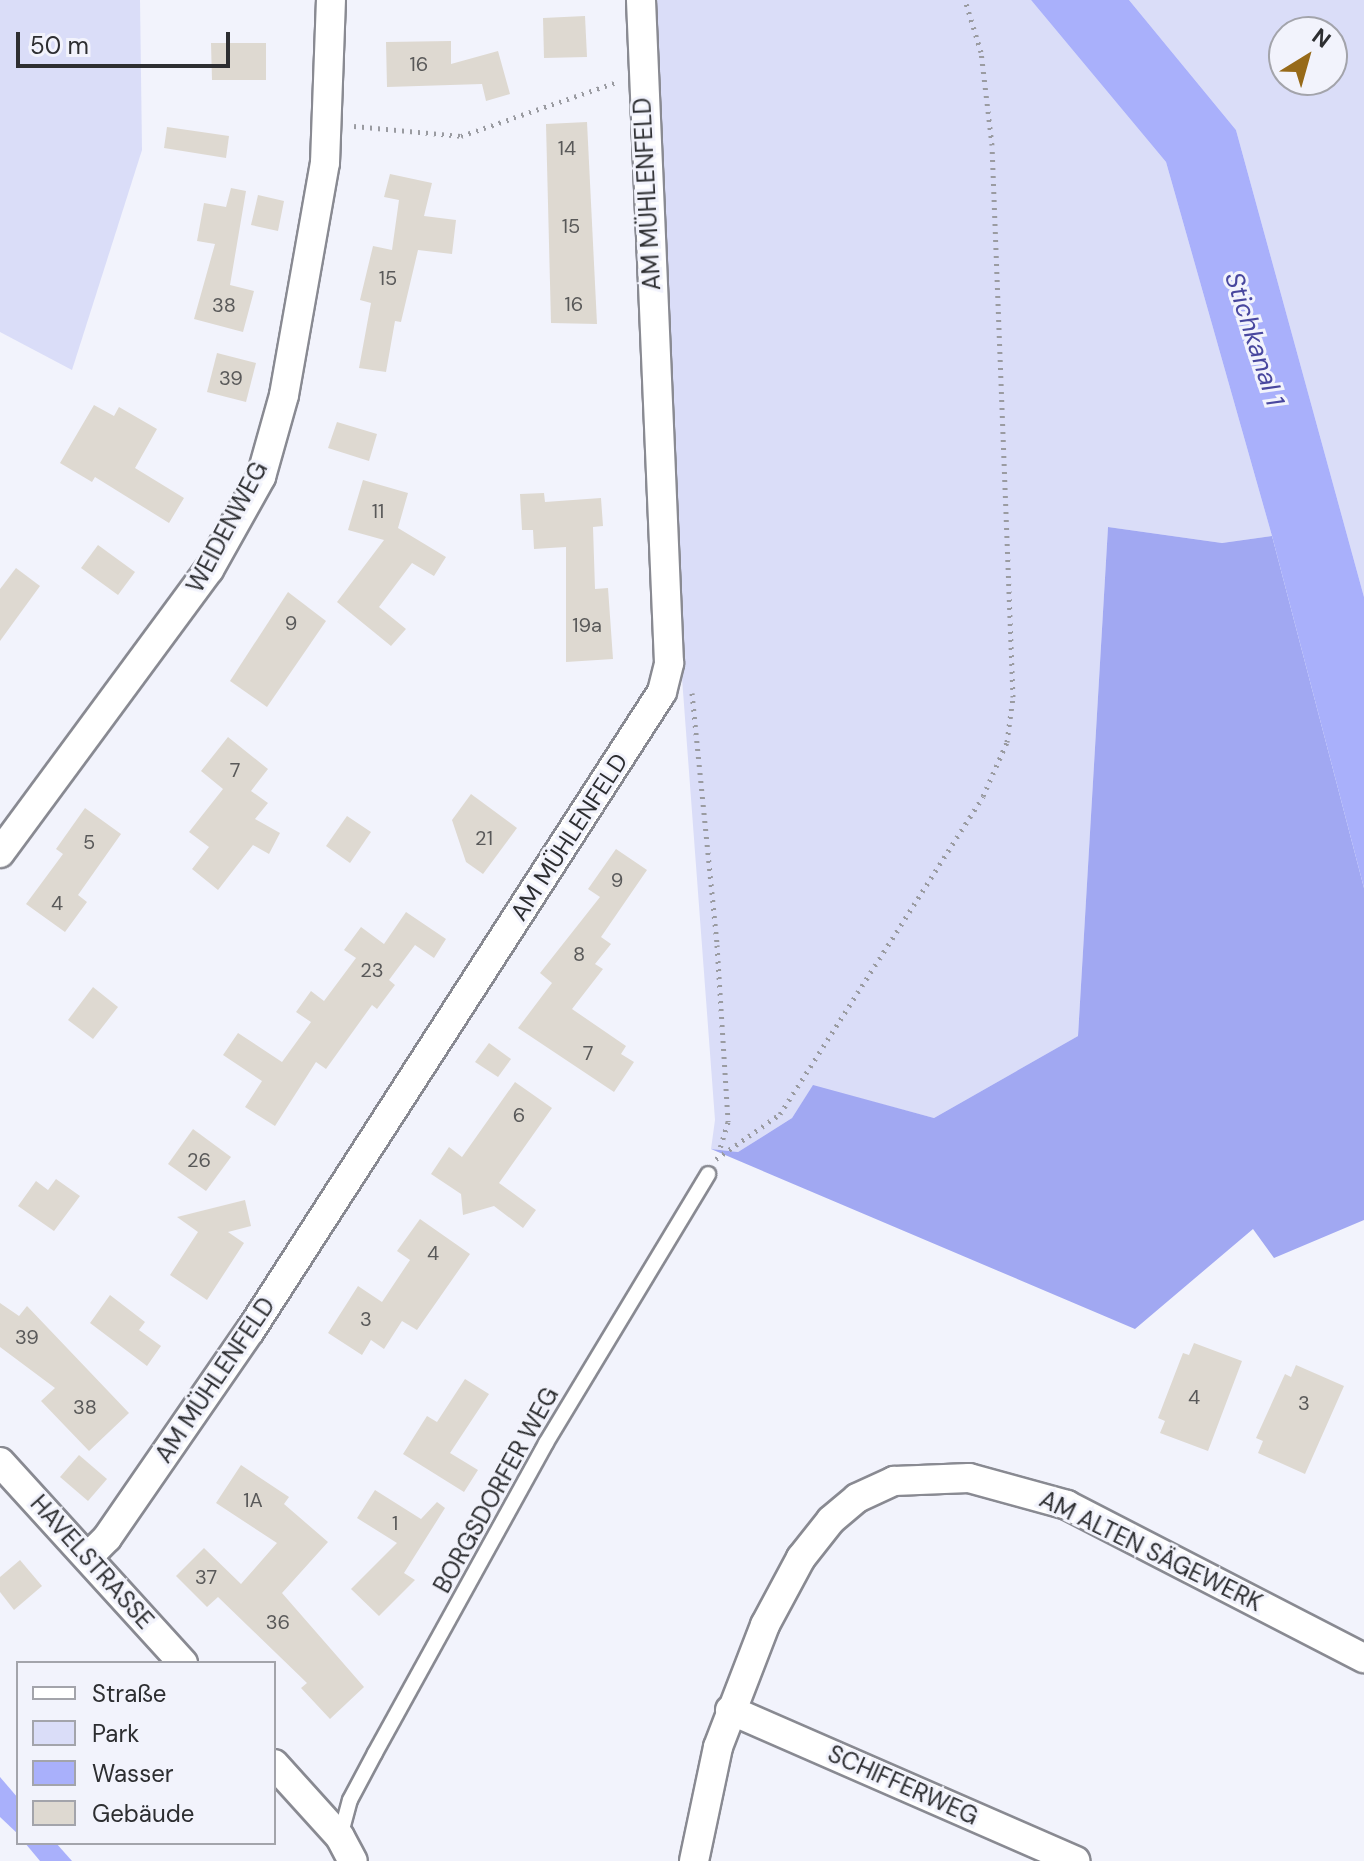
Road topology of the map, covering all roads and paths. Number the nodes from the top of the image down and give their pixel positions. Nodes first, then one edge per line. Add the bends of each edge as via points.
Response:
1 (331, 0) edge
2 (641, 0) edge
3 (965, 0) edge
4 (642, 80) junction
5 (330, 123) junction
6 (669, 653) junction
7 (0, 853) edge
8 (719, 1154) junction
9 (708, 1174) joint
10 (0, 1462) edge
11 (88, 1557) junction
12 (1364, 1658) edge
13 (181, 1661) edge
14 (730, 1710) junction
15 (276, 1766) edge
16 (346, 1849) edge
17 (694, 1861) edge
18 (1075, 1861) edge

1 - 5 street, WEIDENWEG
2 - 4 street, AM MÜHLENFELD
3 - 8 path via 981,52 992,145 1012,681 1007,742 983,796 780,1114
4 - 5 path via 585,90 461,136
4 - 6 street, AM MÜHLENFELD
5 - 7 street, WEIDENWEG via 284,395 261,477 209,570
6 - 8 path via 687,672 693,696 727,1107
6 - 11 street, AM MÜHLENFELD via 662,692 250,1331 107,1538
8 - 9 path
9 - 16 lane, BORGSDORFER WEG via 350,1800
10 - 11 street, HAVELSTRASSE
11 - 13 street, HAVELSTRASSE
12 - 14 street, AM ALTEN SÄGEWERK via 1067,1505 969,1478 929,1477 894,1481 857,1498 831,1520 801,1558 765,1625
14 - 17 street, AM ALTEN SÄGEWERK via 706,1785
14 - 18 street, SCHIFFERWEG
15 - 16 street

